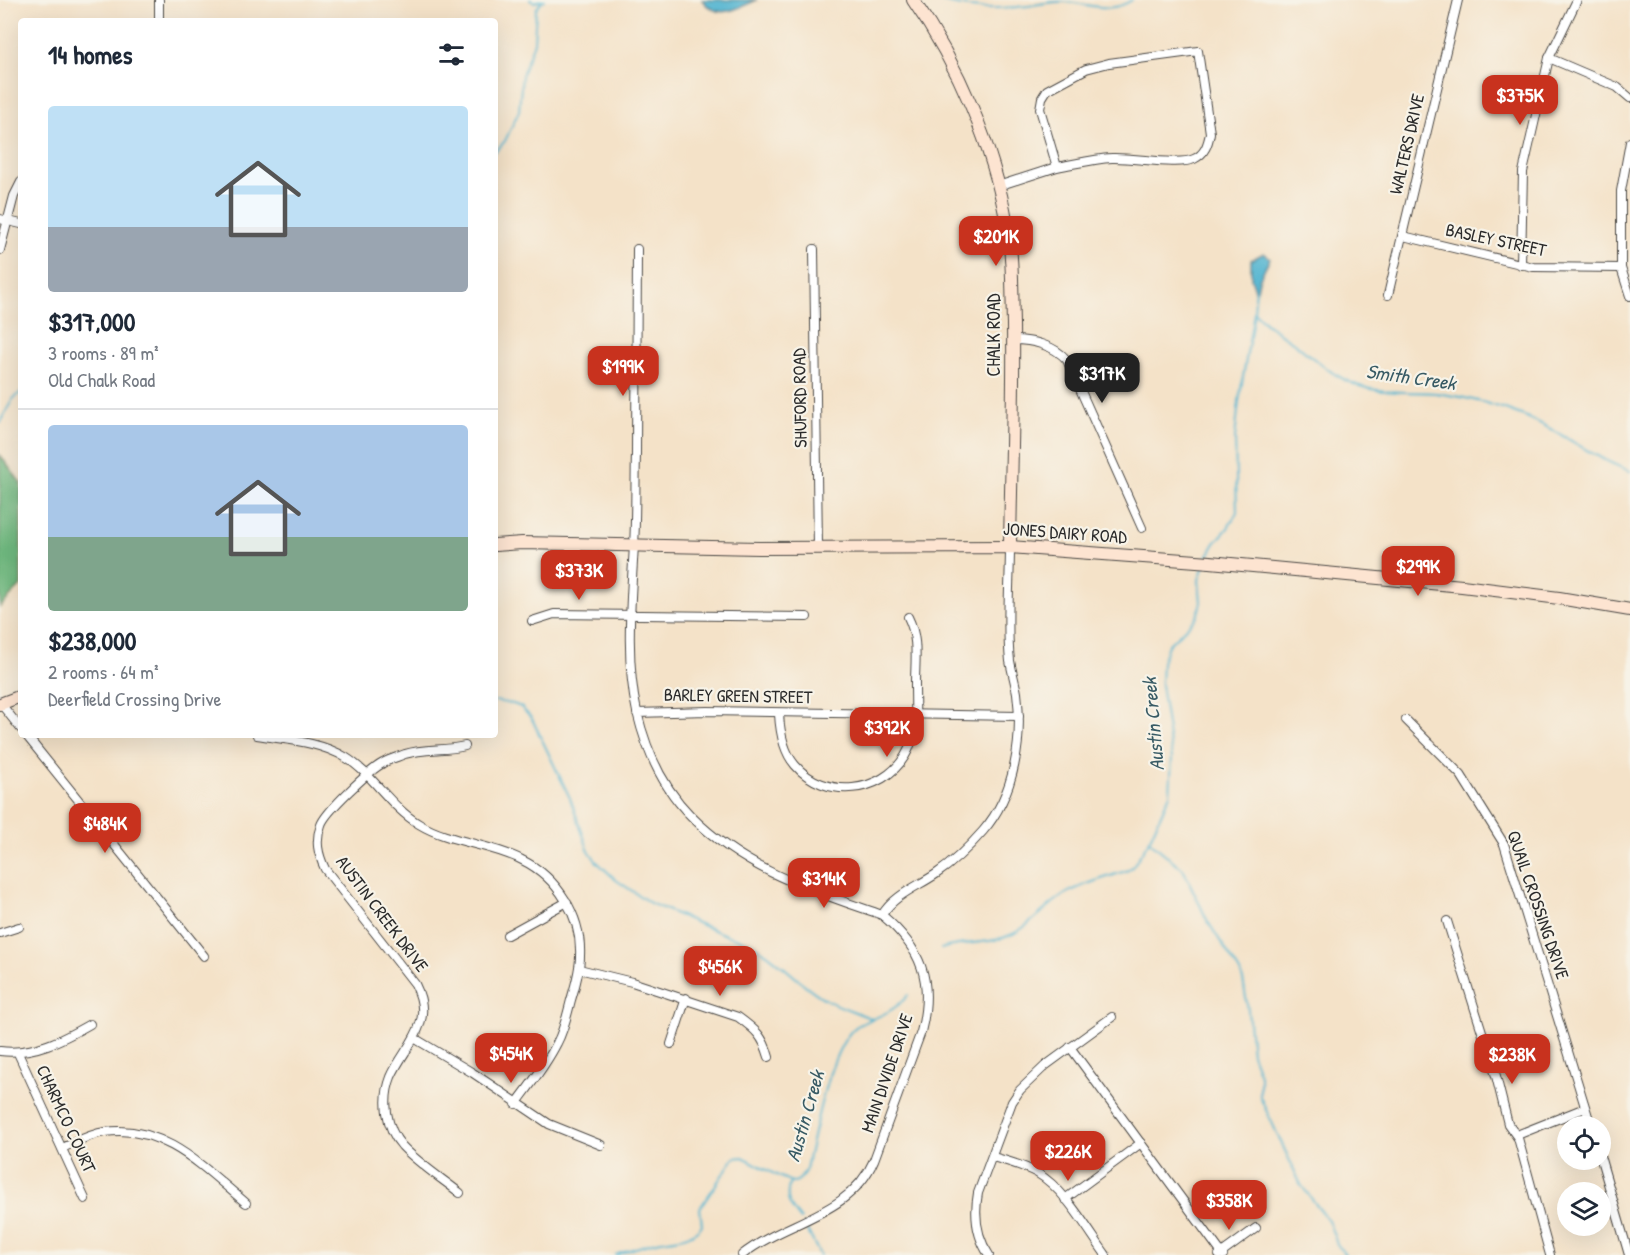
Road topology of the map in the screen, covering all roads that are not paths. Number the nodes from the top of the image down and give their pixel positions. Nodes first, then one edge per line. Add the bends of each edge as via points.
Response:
1 (159, 0) edge
2 (913, 0) edge
3 (1458, 0) edge
4 (1577, 0) edge
5 (159, 18) edge
6 (1549, 58) junction
7 (1630, 98) edge
8 (1630, 142) edge
9 (1057, 167) junction
10 (998, 186) junction
11 (18, 188) edge
12 (4, 220) edge
13 (1403, 236) junction
14 (637, 249) dead end
15 (814, 249) dead end
16 (0, 250) edge
17 (1521, 265) junction
18 (1621, 268) junction
19 (1388, 295) dead end
20 (1630, 296) edge
21 (1013, 340) junction
22 (1142, 528) dead end
23 (498, 545) edge
24 (634, 545) junction
25 (818, 547) junction
26 (1010, 547) junction
27 (1630, 610) edge
28 (632, 614) junction
29 (807, 617) dead end
30 (909, 617) dead end
31 (532, 621) dead end
32 (18, 697) edge
33 (1, 704) edge
34 (637, 713) junction
35 (778, 714) junction
36 (915, 715) junction
37 (1019, 716) junction
38 (1407, 720) dead end
39 (18, 725) edge
40 (28, 738) edge
41 (276, 738) edge
42 (465, 746) dead end
43 (366, 775) junction
44 (567, 902) junction
45 (882, 915) junction
46 (1448, 921) dead end
47 (19, 927) dead end
48 (0, 933) edge
49 (507, 935) dead end
50 (204, 957) dead end
51 (579, 969) junction
52 (686, 998) junction
53 (1112, 1017) dead end
54 (90, 1024) dead end
55 (414, 1038) junction
56 (671, 1044) dead end
57 (1070, 1047) junction
58 (0, 1052) edge
59 (18, 1053) junction
60 (768, 1057) dead end
61 (516, 1104) junction
62 (1585, 1108) junction
63 (1588, 1116) edge
64 (1517, 1135) junction
65 (1141, 1143) junction
66 (601, 1144) dead end
67 (62, 1149) junction
68 (993, 1157) junction
69 (1604, 1170) edge
70 (460, 1193) dead end
71 (85, 1199) dead end
72 (1065, 1199) junction
73 (246, 1203) dead end
74 (1256, 1228) dead end
75 (1221, 1254) edge
76 (742, 1255) edge
77 (989, 1255) edge
78 (1106, 1255) edge
79 (1550, 1255) edge
80 (1629, 1255) edge

1 - 5 street
2 - 10 street, CHALK ROAD via 943,46 966,93
3 - 13 street, WALTERS DRIVE
4 - 6 street
6 - 7 street via 1617,87
6 - 17 street via 1523,172
8 - 18 street via 1621,191
9 - 9 street via 1040,109 1047,90 1086,69 1109,63 1198,51 1210,133 1208,146 1200,156 1182,161 1111,158
9 - 10 street
10 - 21 street, CHALK ROAD via 1010,248
11 - 12 street
12 - 16 street
13 - 17 street, BASLEY STREET
13 - 19 street, WALTERS DRIVE
14 - 24 street, MAIN DIVIDE DRIVE
15 - 25 street, SHUFORD ROAD
17 - 18 street, BASLEY STREET
18 - 20 street
21 - 22 street via 1048,346 1060,351 1067,360
21 - 26 street, CHALK ROAD
23 - 24 street, JONES DAIRY ROAD
24 - 25 street, JONES DAIRY ROAD
24 - 28 street, MAIN DIVIDE DRIVE
25 - 26 street, JONES DAIRY ROAD
26 - 27 street, JONES DAIRY ROAD via 1473,587
26 - 37 street via 1010,661
28 - 29 street
28 - 31 street via 554,614
28 - 34 street, MAIN DIVIDE DRIVE via 631,666
30 - 36 street via 916,632
32 - 33 street
33 - 39 street
34 - 35 street, BARLEY GREEN STREET
34 - 45 street, MAIN DIVIDE DRIVE via 647,748 663,780 710,834 782,879
35 - 36 street, BARLEY GREEN STREET
35 - 36 street via 786,752 795,765 815,781 845,789 877,782 897,767 912,741
36 - 37 street, BARLEY GREEN STREET
37 - 45 street via 1014,768 985,829 957,858 901,895
38 - 62 street, QUAIL CROSSING DRIVE via 1461,775 1504,844
40 - 50 street
41 - 43 street via 332,750
42 - 43 street, AUSTIN CREEK DRIVE via 403,755
43 - 44 street via 418,824 446,837 522,860 547,877
43 - 55 street, AUSTIN CREEK DRIVE via 321,822 317,847 325,869 421,995 423,1010
44 - 49 street
44 - 51 street via 578,932
45 - 76 street, MAIN DIVIDE DRIVE via 914,950 926,987 926,1011 874,1160 854,1191 841,1201 771,1235
46 - 64 street via 1508,1124
47 - 48 street
51 - 52 street
51 - 61 street via 558,1042
52 - 56 street
52 - 60 street via 738,1017 752,1027 764,1040
53 - 57 street
54 - 59 street via 64,1039
55 - 61 street
55 - 70 street, AUSTIN CREEK DRIVE via 391,1077 386,1096 390,1129 402,1146
57 - 65 street
57 - 68 street via 1030,1077 1020,1090
58 - 59 street
59 - 67 street, CHARMCO COURT
61 - 66 street via 549,1124
62 - 63 street, QUAIL CROSSING DRIVE
62 - 64 street
64 - 79 street
65 - 72 street
65 - 75 street
67 - 71 street, CHARMCO COURT
67 - 73 street via 105,1132 151,1135 188,1155
68 - 72 street via 1037,1173
68 - 77 street via 978,1193 975,1213 979,1235
69 - 80 street
72 - 78 street
74 - 75 street

